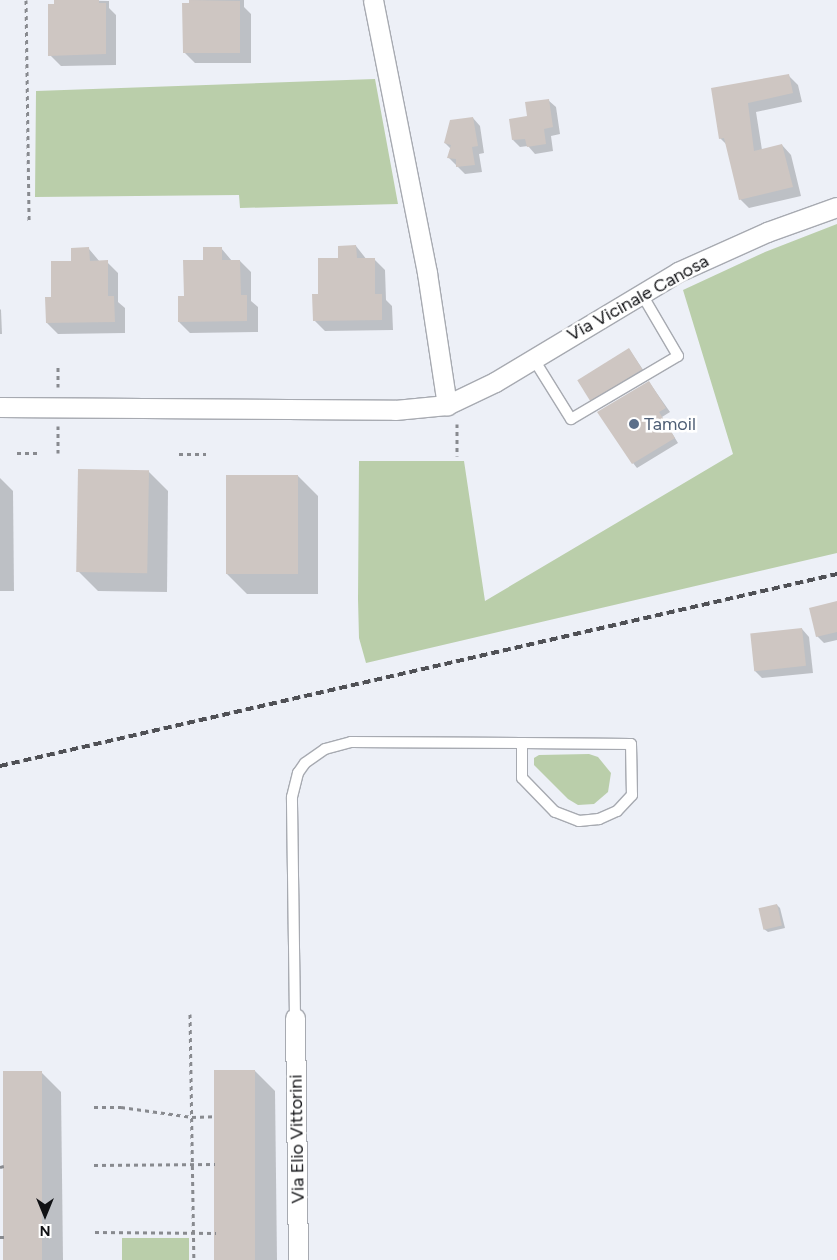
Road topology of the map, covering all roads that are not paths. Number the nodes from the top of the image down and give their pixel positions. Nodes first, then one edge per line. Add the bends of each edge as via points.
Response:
1 (373, 0) edge
2 (837, 207) edge
3 (641, 293) junction
4 (533, 358) junction
5 (447, 405) junction
6 (0, 407) edge
7 (522, 743) junction
8 (295, 1018) joint
9 (298, 1260) edge

1 - 5 street via 427,273
2 - 3 street, Via Vicinale Canosa via 767,232
3 - 4 street, Via Vicinale Canosa
3 - 4 lane via 678,356 570,419
4 - 5 street, Via Vicinale Canosa via 487,386
5 - 6 street, Via Vicinale Canosa via 395,410
7 - 7 lane via 631,744 632,795 617,812 599,819 579,821 555,812 522,778
7 - 8 lane via 351,742 325,749 305,764 298,773 292,797
8 - 9 street, Via Elio Vittorini

